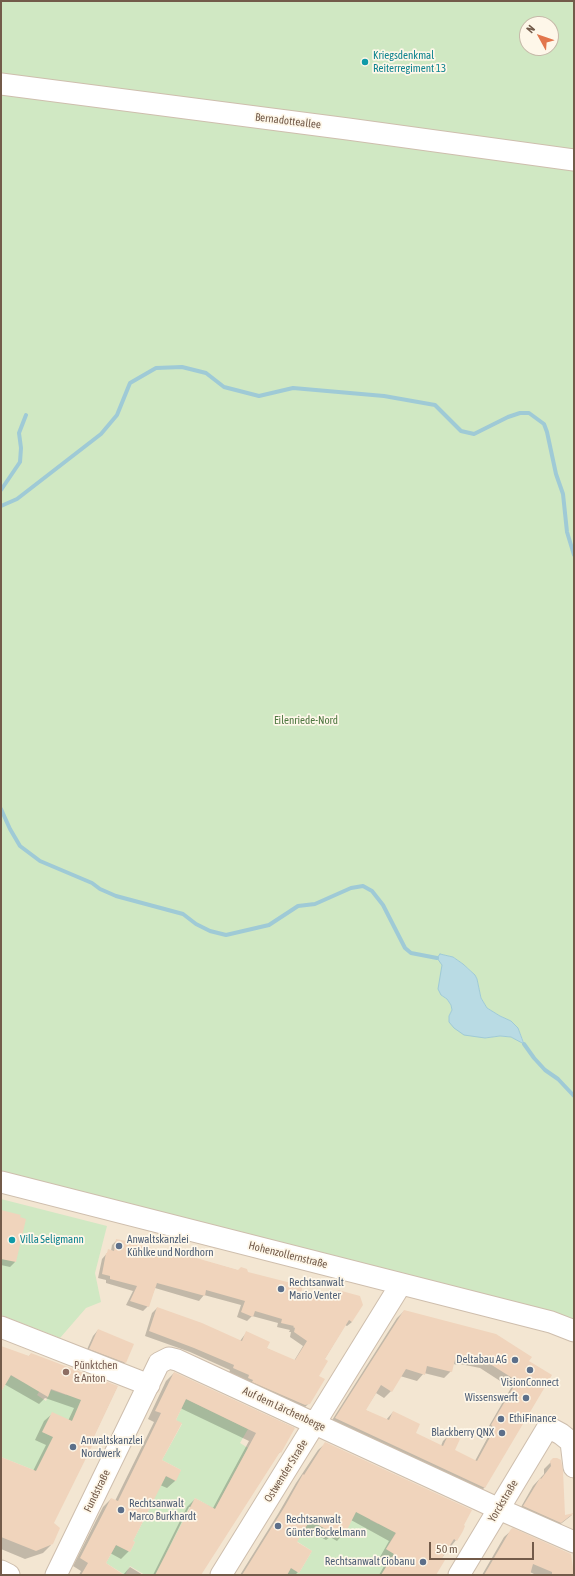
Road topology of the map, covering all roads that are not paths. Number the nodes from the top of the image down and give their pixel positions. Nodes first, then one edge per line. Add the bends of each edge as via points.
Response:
1 (1, 84) edge
2 (574, 160) edge
3 (1, 1182) edge
4 (401, 1284) junction
5 (1, 1327) edge
6 (574, 1331) edge
7 (148, 1385) junction
8 (316, 1424) junction
9 (574, 1468) edge
10 (499, 1509) junction
11 (574, 1542) edge
12 (1, 1571) edge
13 (9, 1575) edge
14 (56, 1575) edge
15 (221, 1575) edge
16 (459, 1575) edge

1 - 2 street, Bernadotteallee
3 - 4 street, Hohenzollernstraße
4 - 6 street, Hohenzollernstraße via 551,1322
4 - 8 street, Ostwender Straße
5 - 7 street
7 - 8 street, Auf dem Lärchenberge via 160,1363 170,1358
7 - 14 street, Fundstraße
8 - 10 street, Auf dem Lärchenberge
8 - 15 street, Ostwender Straße
9 - 10 street, Yorckstraße via 571,1442 548,1427
10 - 11 street, Auf dem Lärchenberge
10 - 16 street, Yorckstraße
12 - 13 street

